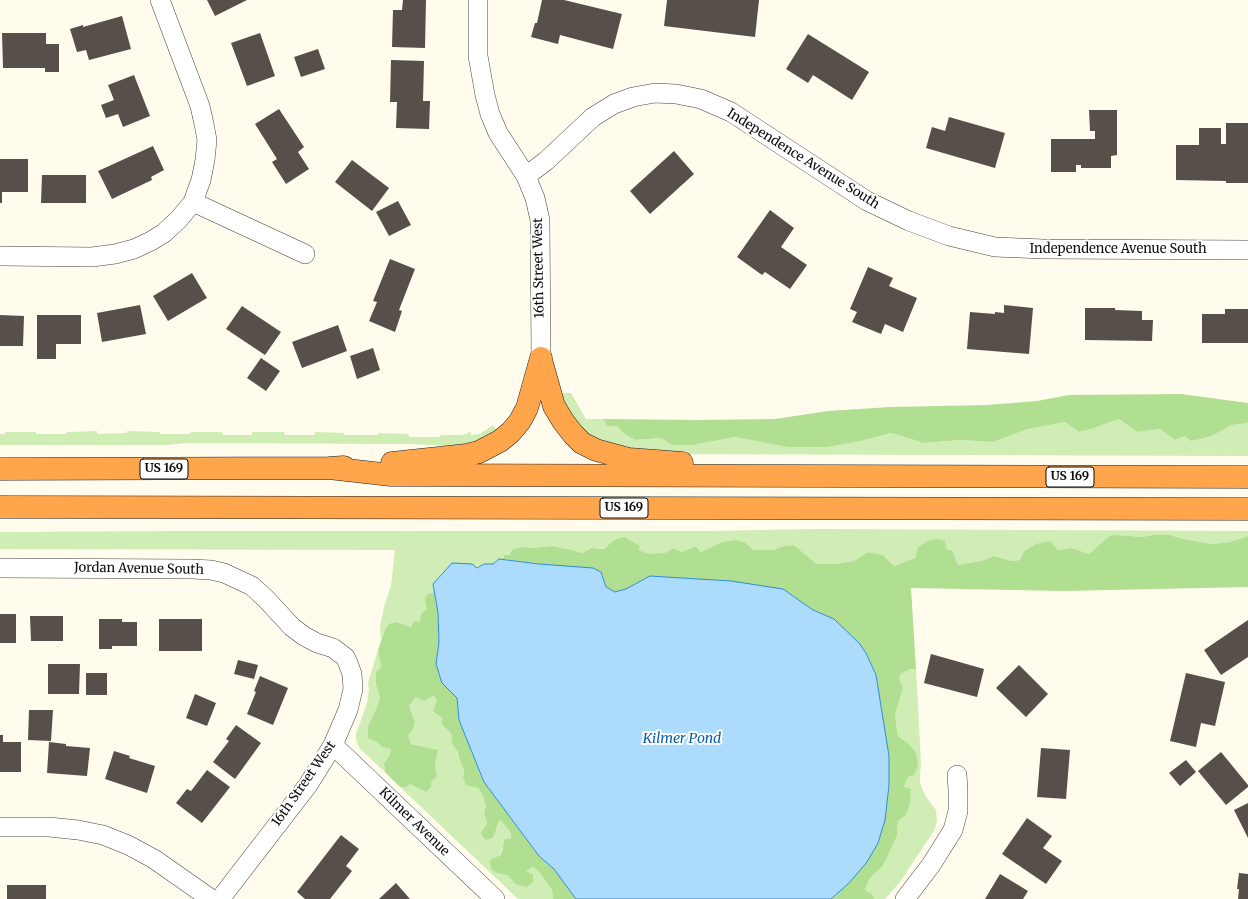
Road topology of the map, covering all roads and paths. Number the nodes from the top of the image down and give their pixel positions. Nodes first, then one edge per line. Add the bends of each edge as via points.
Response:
1 (160, 0) edge
2 (478, 0) edge
3 (526, 176) junction
4 (193, 202) junction
5 (1248, 250) edge
6 (305, 254) dead end
7 (0, 256) edge
8 (541, 358) junction
9 (329, 468) junction
10 (0, 469) edge
11 (891, 477) junction
12 (1248, 478) edge
13 (0, 507) edge
14 (1248, 509) edge
15 (0, 568) edge
16 (344, 656) joint
17 (334, 745) junction
18 (957, 775) dead end
19 (0, 827) edge
20 (211, 899) edge
21 (220, 899) edge
22 (495, 899) edge
23 (905, 899) edge

1 - 4 street via 200,106 204,124 206,160
2 - 3 street, 16th Street West via 478,56 485,96 498,133
3 - 5 street, Independence Avenue South via 594,117 614,104 633,97 676,94 701,99 731,112 867,201 909,222 949,236 995,247
3 - 8 street, 16th Street West via 540,220
4 - 6 street
4 - 7 street via 164,233 134,249 92,257
8 - 9 highway via 527,408 520,421 511,432 491,446 479,452 451,458
8 - 11 highway via 554,406 572,434 596,450 629,459
9 - 10 highway, US 169
9 - 11 highway, US 169 via 391,476
11 - 12 highway, US 169
13 - 14 highway, US 169
15 - 16 street, Jordan Avenue South via 192,569 224,573 252,586 304,636 333,648
16 - 17 street, 16th Street West via 352,674 353,689 348,710
17 - 21 street, 16th Street West via 308,784
17 - 22 street, Kilmer Avenue
18 - 23 street via 958,811 953,830
19 - 20 street via 49,827 103,835 154,859

